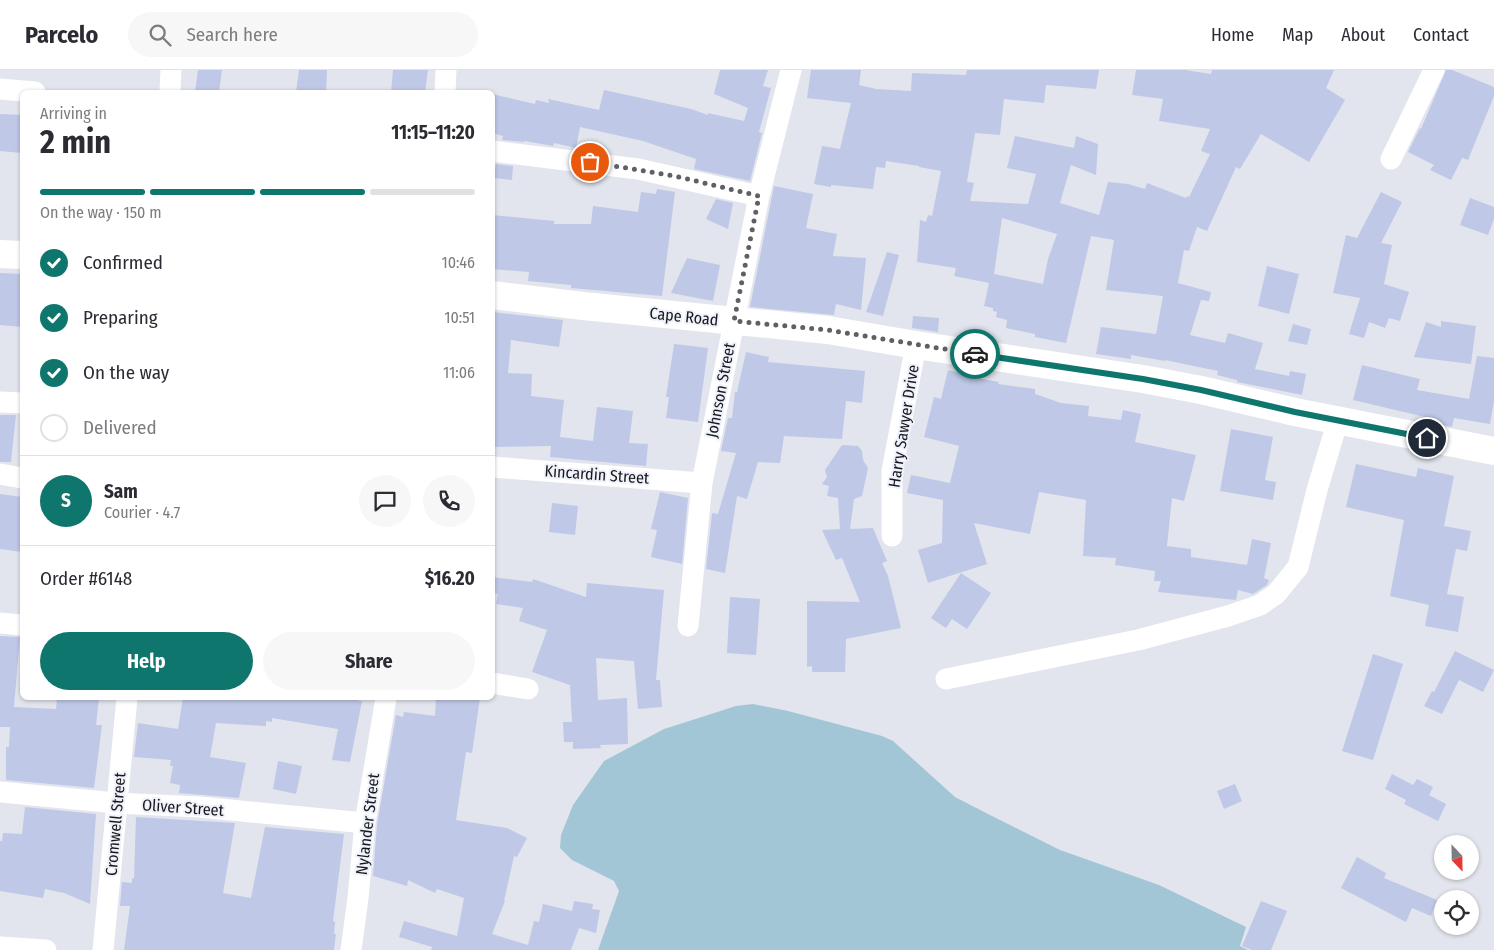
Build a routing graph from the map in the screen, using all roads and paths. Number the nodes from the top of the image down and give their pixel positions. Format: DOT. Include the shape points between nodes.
graph roads {
  1 [pos="171,70"];
  2 [pos="446,70"];
  3 [pos="791,70"];
  4 [pos="1434,70"];
  5 [pos="0,89"];
  6 [pos="170,90"];
  7 [pos="444,90"];
  8 [pos="20,91"];
  9 [pos="495,151"];
  10 [pos="1391,159"];
  11 [pos="759,196"];
  12 [pos="0,254"];
  13 [pos="20,255"];
  14 [pos="495,295"];
  15 [pos="734,321"];
  16 [pos="916,345"];
  17 [pos="0,402"];
  18 [pos="20,404"];
  19 [pos="1338,420"];
  20 [pos="1494,451"];
  21 [pos="495,467"];
  22 [pos="0,474"];
  23 [pos="20,478"];
  24 [pos="702,483"];
  25 [pos="892,536"];
  26 [pos="0,624"];
  27 [pos="20,625"];
  28 [pos="688,626"];
  29 [pos="946,680"];
  30 [pos="495,684"];
  31 [pos="528,689"];
  32 [pos="127,700"];
  33 [pos="386,700"];
  34 [pos="0,792"];
  35 [pos="116,803"];
  36 [pos="365,823"];
  37 [pos="0,946"];
  38 [pos="46,950"];
  39 [pos="103,950"];
  40 [pos="351,950"];
  1 -- 6 [label="street"];
  2 -- 7 [label="street"];
  3 -- 11 [label="street, Johnson Street"];
  4 -- 10 [label="street"];
  5 -- 8 [label="street"];
  9 -- 11 [label="street" via="638,169"];
  11 -- 15 [label="street, Johnson Street"];
  12 -- 13 [label="street"];
  14 -- 15 [label="street, Cape Road"];
  15 -- 16 [label="street, Cape Road" via="828,330"];
  15 -- 24 [label="street, Johnson Street"];
  16 -- 19 [label="street, Cape Road" via="1143,379"];
  16 -- 25 [label="street, Harry Sawyer Drive" via="892,471"];
  17 -- 18 [label="street"];
  19 -- 20 [label="street, Cape Road"];
  19 -- 29 [label="street" via="1298,567 1276,594 1260,606 1138,640"];
  21 -- 24 [label="street, Kincardin Street"];
  22 -- 23 [label="street"];
  24 -- 28 [label="street, Johnson Street"];
  26 -- 27 [label="street"];
  30 -- 31 [label="street"];
  32 -- 35 [label="street, Cromwell Street"];
  33 -- 36 [label="street, Nylander Street"];
  34 -- 35 [label="street, Oliver Street"];
  35 -- 36 [label="street, Oliver Street" via="200,807"];
  35 -- 39 [label="street, Cromwell Street"];
  36 -- 40 [label="street, Nylander Street"];
  37 -- 38 [label="street"];
}
